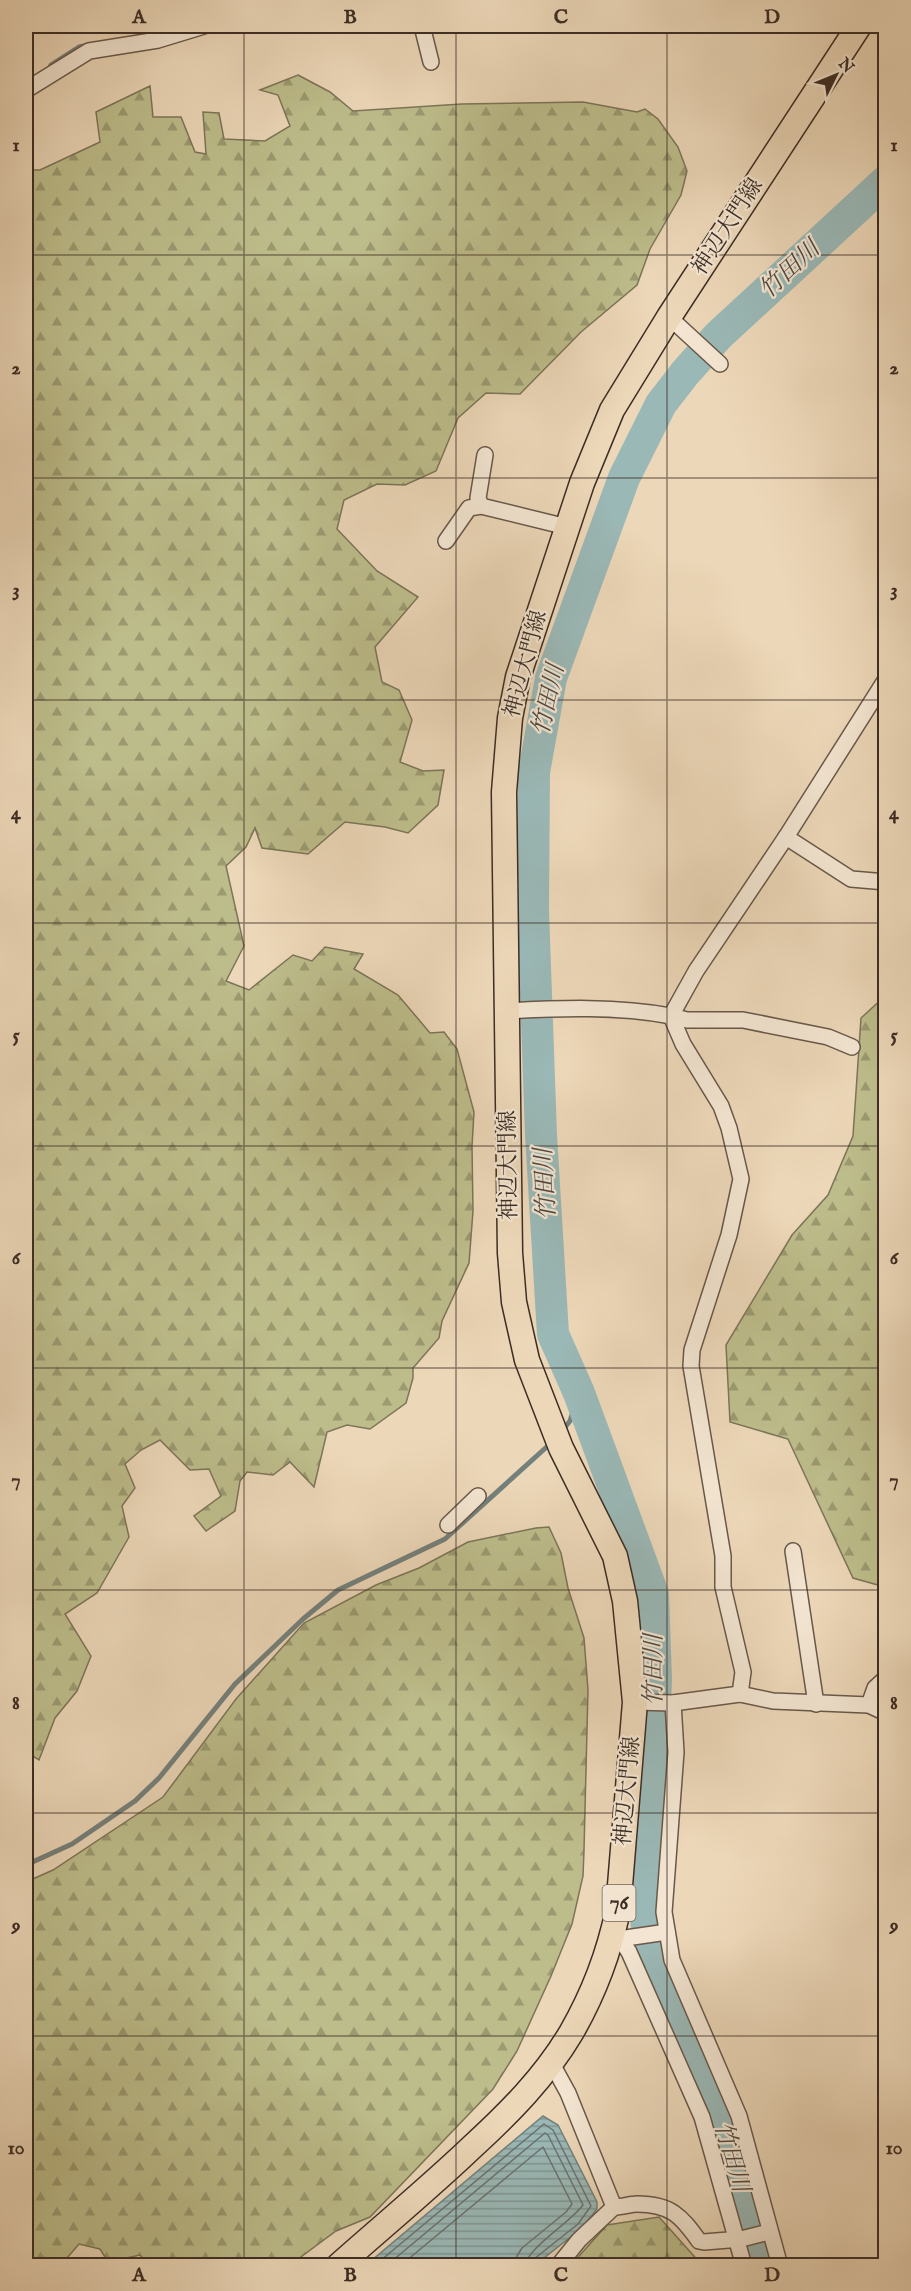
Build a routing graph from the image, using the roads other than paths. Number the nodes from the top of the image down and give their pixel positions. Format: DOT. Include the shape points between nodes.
graph roads {
  1 [pos="204,26"];
  2 [pos="422,26"];
  3 [pos="859,26"];
  4 [pos="431,62"];
  5 [pos="26,90"];
  6 [pos="678,325"];
  7 [pos="718,362"];
  8 [pos="485,455"];
  9 [pos="481,506"];
  10 [pos="567,527"];
  11 [pos="446,541"];
  12 [pos="885,679"];
  13 [pos="786,837"];
  14 [pos="885,882"];
  15 [pos="513,1011"];
  16 [pos="671,1016"];
  17 [pos="852,1047"];
  18 [pos="478,1496"];
  19 [pos="448,1525"];
  20 [pos="793,1551"];
  21 [pos="885,1678"];
  22 [pos="740,1694"];
  23 [pos="641,1702"];
  24 [pos="671,1703"];
  25 [pos="816,1704"];
  26 [pos="869,1705"];
  27 [pos="885,1713"];
  28 [pos="665,1933"];
  29 [pos="621,1940"];
  30 [pos="551,2062"];
  31 [pos="614,2206"];
  32 [pos="768,2232"];
  33 [pos="739,2239"];
  34 [pos="338,2265"];
  35 [pos="558,2265"];
  36 [pos="744,2265"];
  37 [pos="780,2265"];
  1 -- 5 [label="street" via="158,40 89,51"];
  2 -- 4 [label="street"];
  3 -- 6 [label="main road, 神辺大門線 / 76"];
  6 -- 7 [label="street"];
  6 -- 10 [label="main road, 神辺大門線 / 76" via="612,410"];
  8 -- 9 [label="street" via="478,498"];
  9 -- 10 [label="street"];
  9 -- 11 [label="street" via="469,508"];
  10 -- 15 [label="main road, 神辺大門線 / 76" via="518,677 510,718 503,804"];
  12 -- 13 [label="street"];
  13 -- 14 [label="street" via="851,879"];
  13 -- 16 [label="street" via="696,971"];
  15 -- 16 [label="street" via="631,1010"];
  15 -- 23 [label="main road, 神辺大門線 / 76" via="510,1253 514,1302 527,1360 551,1425 615,1556"];
  16 -- 17 [label="street" via="687,1020 742,1020 828,1037"];
  16 -- 22 [label="street" via="683,1044 721,1106 741,1179 729,1234 692,1350 691,1366 723,1556 723,1587 743,1672"];
  18 -- 19 [label="street"];
  20 -- 25 [label="street"];
  21 -- 26 [label="street" via="874,1688"];
  22 -- 24 [label="street"];
  22 -- 25 [label="street"];
  23 -- 24 [label="street"];
  23 -- 29 [label="main road, 神辺大門線 / 76" via="618,1910"];
  24 -- 28 [label="street" via="676,1752"];
  25 -- 26 [label="street"];
  26 -- 27 [label="street"];
  28 -- 29 [label="street"];
  28 -- 32 [label="street" via="672,1960 739,2116"];
  29 -- 30 [label="main road, 神辺大門線 / 76"];
  29 -- 33 [label="street" via="702,2117"];
  30 -- 31 [label="street" via="568,2093"];
  30 -- 34 [label="main road, 神辺大門線 / 76" via="515,2107"];
  31 -- 33 [label="street" via="636,2204 667,2209 680,2216 699,2241"];
  31 -- 35 [label="street"];
  32 -- 33 [label="street"];
  32 -- 37 [label="street"];
  33 -- 36 [label="street"];
}
